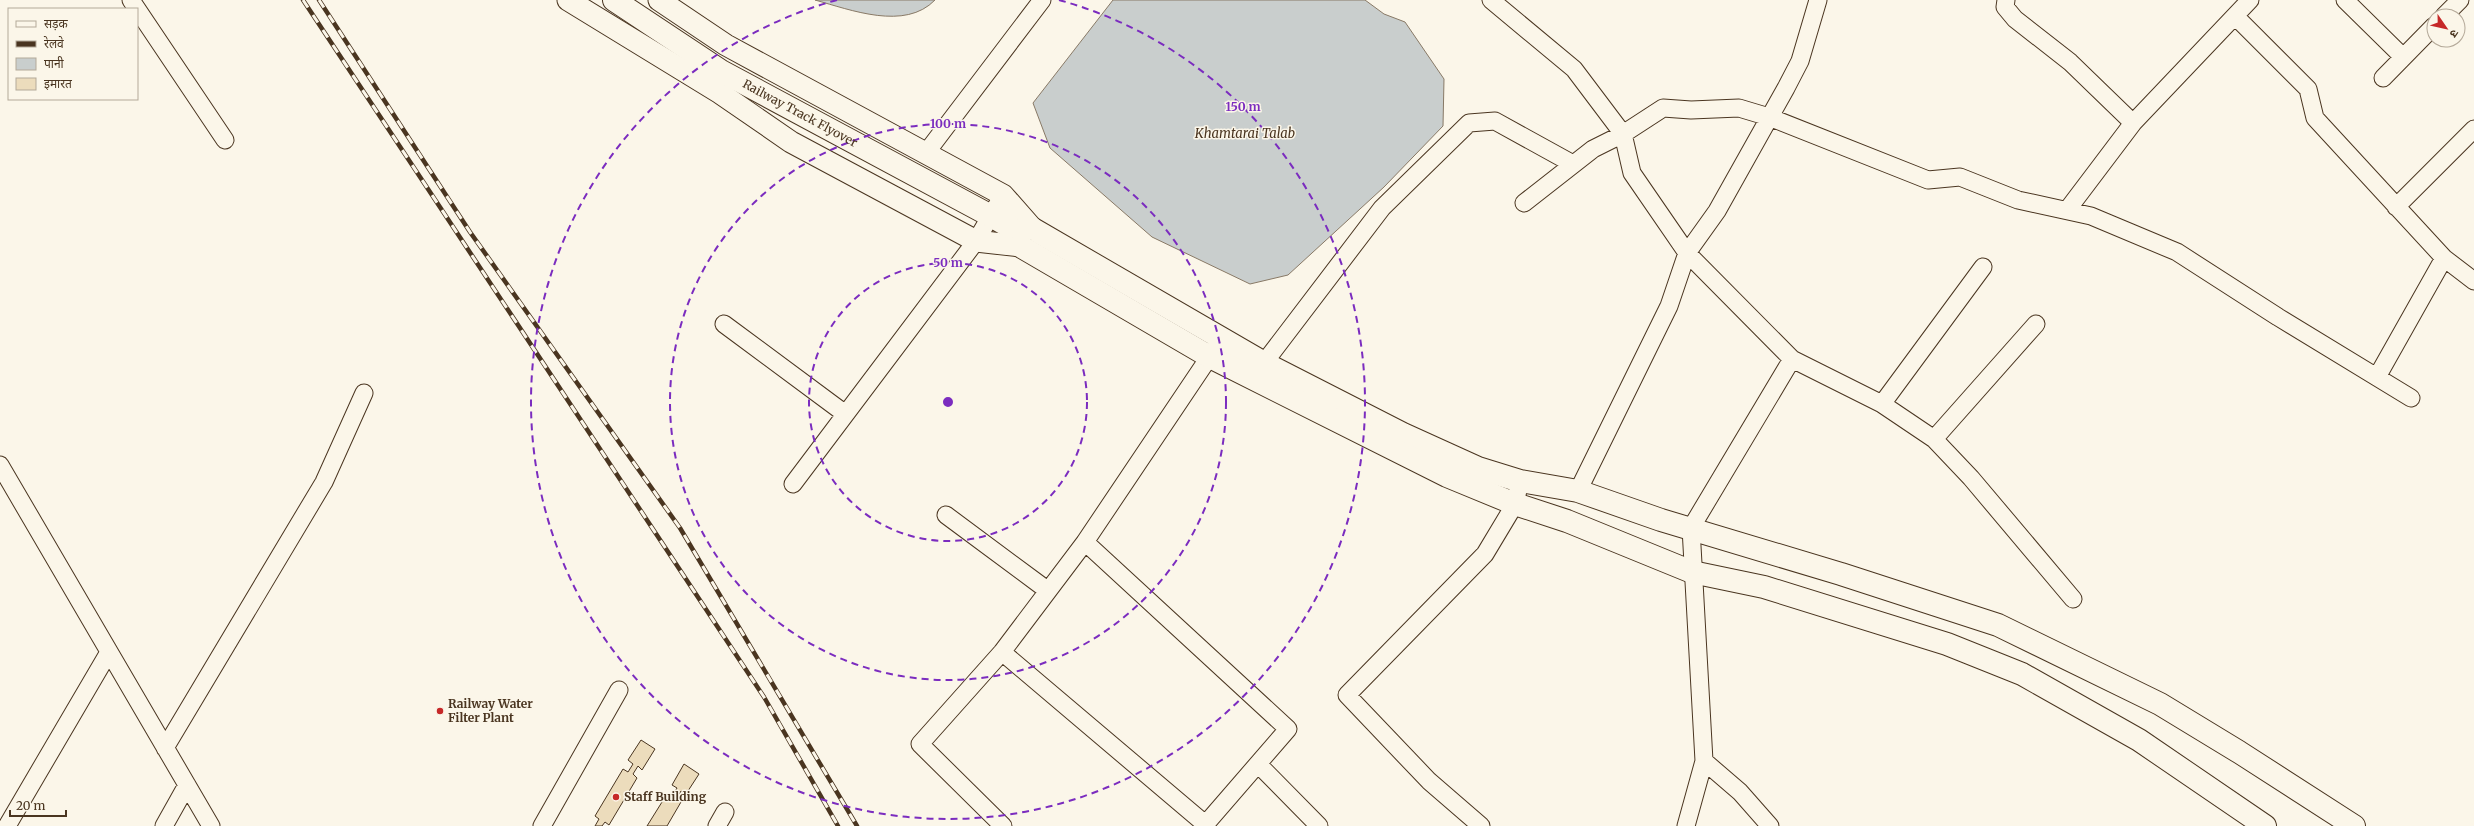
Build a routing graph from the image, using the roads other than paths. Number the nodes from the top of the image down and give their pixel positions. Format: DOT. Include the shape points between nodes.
graph roads {
  1 [pos="568,0"];
  2 [pos="614,0"];
  3 [pos="659,0"];
  4 [pos="1042,0"];
  5 [pos="1491,0"];
  6 [pos="1818,0"];
  7 [pos="2006,0"];
  8 [pos="2250,0"];
  9 [pos="2460,0"];
  10 [pos="2347,1"];
  11 [pos="2452,8"];
  12 [pos="138,9"];
  13 [pos="2235,16"];
  14 [pos="2426,34"];
  15 [pos="2403,57"];
  16 [pos="2383,78"];
  17 [pos="1769,117"];
  18 [pos="2133,123"];
  19 [pos="2474,130"];
  20 [pos="1623,134"];
  21 [pos="225,140"];
  22 [pos="926,153"];
  23 [pos="1573,164"];
  24 [pos="1003,195"];
  25 [pos="1524,203"];
  26 [pos="2396,207"];
  27 [pos="2068,209"];
  28 [pos="991,216"];
  29 [pos="1010,227"];
  30 [pos="1033,229"];
  31 [pos="976,241"];
  32 [pos="1020,246"];
  33 [pos="1687,254"];
  34 [pos="2444,258"];
  35 [pos="1983,267"];
  36 [pos="2474,281"];
  37 [pos="724,324"];
  38 [pos="2036,324"];
  39 [pos="1222,338"];
  40 [pos="1210,356"];
  41 [pos="1792,359"];
  42 [pos="1264,363"];
  43 [pos="2377,377"];
  44 [pos="364,393"];
  45 [pos="2411,398"];
  46 [pos="1882,404"];
  47 [pos="844,414"];
  48 [pos="1934,439"];
  49 [pos="0,465"];
  50 [pos="1520,481"];
  51 [pos="792,484"];
  52 [pos="1578,491"];
  53 [pos="1515,504"];
  54 [pos="946,515"];
  55 [pos="1691,528"];
  56 [pos="1085,542"];
  57 [pos="1692,572"];
  58 [pos="1047,590"];
  59 [pos="2073,599"];
  60 [pos="109,652"];
  61 [pos="1002,652"];
  62 [pos="619,690"];
  63 [pos="165,748"];
  64 [pos="1704,761"];
  65 [pos="1258,764"];
  66 [pos="187,784"];
  67 [pos="1204,825"];
  68 [pos="7,826"];
  69 [pos="164,826"];
  70 [pos="211,826"];
  71 [pos="542,826"];
  72 [pos="1003,826"];
  73 [pos="1319,826"];
  74 [pos="1481,826"];
  75 [pos="1686,826"];
  76 [pos="1770,826"];
  77 [pos="2265,826"];
  78 [pos="2354,826"];
  1 -- 31 [label="street" via="720,93 791,142"];
  2 -- 28 [label="main road, Railway Track Flyover" via="721,71"];
  3 -- 22 [label="street" via="726,45"];
  4 -- 22 [label="street"];
  5 -- 20 [label="street" via="1574,69"];
  6 -- 17 [label="street" via="1800,61"];
  7 -- 18 [label="street" via="2006,7 2015,19 2070,62"];
  8 -- 13 [label="street"];
  9 -- 11 [label="street"];
  10 -- 15 [label="street"];
  12 -- 21 [label="street"];
  13 -- 18 [label="street"];
  13 -- 26 [label="street" via="2308,89 2315,118"];
  14 -- 15 [label="street"];
  15 -- 16 [label="street"];
  17 -- 20 [label="street" via="1739,108 1663,108"];
  17 -- 27 [label="street" via="1928,180 1960,177 2018,200"];
  17 -- 33 [label="street" via="1717,211"];
  18 -- 27 [label="street"];
  19 -- 26 [label="street"];
  20 -- 23 [label="street"];
  20 -- 33 [label="street" via="1632,173"];
  22 -- 24 [label="street"];
  23 -- 25 [label="street"];
  23 -- 42 [label="street" via="1495,121 1469,124 1382,208"];
  24 -- 28 [label="street"];
  24 -- 30 [label="street"];
  26 -- 34 [label="street"];
  27 -- 43 [label="street" via="2177,252"];
  28 -- 29 [label="main road, Railway Track Flyover"];
  28 -- 31 [label="street"];
  29 -- 30 [label="main road"];
  29 -- 32 [label="main road"];
  30 -- 39 [label="main road"];
  31 -- 32 [label="street"];
  31 -- 47 [label="street"];
  32 -- 40 [label="main road"];
  33 -- 41 [label="street"];
  33 -- 52 [label="street" via="1669,306"];
  34 -- 36 [label="street"];
  34 -- 43 [label="street"];
  35 -- 46 [label="street"];
  37 -- 47 [label="street"];
  38 -- 48 [label="street"];
  39 -- 40 [label="street"];
  39 -- 42 [label="main road"];
  40 -- 53 [label="main road" via="1447,476"];
  40 -- 56 [label="street"];
  41 -- 46 [label="street"];
  41 -- 55 [label="street"];
  42 -- 50 [label="main road" via="1403,434 1478,468"];
  43 -- 45 [label="street"];
  44 -- 63 [label="street" via="324,482"];
  46 -- 48 [label="street"];
  47 -- 51 [label="street"];
  48 -- 59 [label="street"];
  49 -- 60 [label="street"];
  50 -- 52 [label="main road"];
  50 -- 53 [label="street"];
  52 -- 55 [label="main road"];
  53 -- 57 [label="main road" via="1567,521"];
  53 -- 74 [label="street" via="1484,554 1347,695 1429,781"];
  54 -- 58 [label="street"];
  55 -- 57 [label="street"];
  55 -- 78 [label="main road" via="1998,625 2160,704"];
  56 -- 58 [label="street"];
  56 -- 65 [label="street" via="1288,729"];
  57 -- 64 [label="street"];
  57 -- 77 [label="main road" via="1764,587 1947,644 2022,674 2139,740"];
  58 -- 61 [label="street"];
  60 -- 63 [label="street"];
  60 -- 68 [label="street"];
  61 -- 67 [label="street"];
  61 -- 72 [label="street" via="920,744"];
  62 -- 71 [label="street"];
  63 -- 66 [label="street"];
  64 -- 75 [label="street"];
  64 -- 76 [label="street" via="1740,792"];
  65 -- 67 [label="street"];
  65 -- 73 [label="street"];
  66 -- 69 [label="street"];
  66 -- 70 [label="street"];
}
